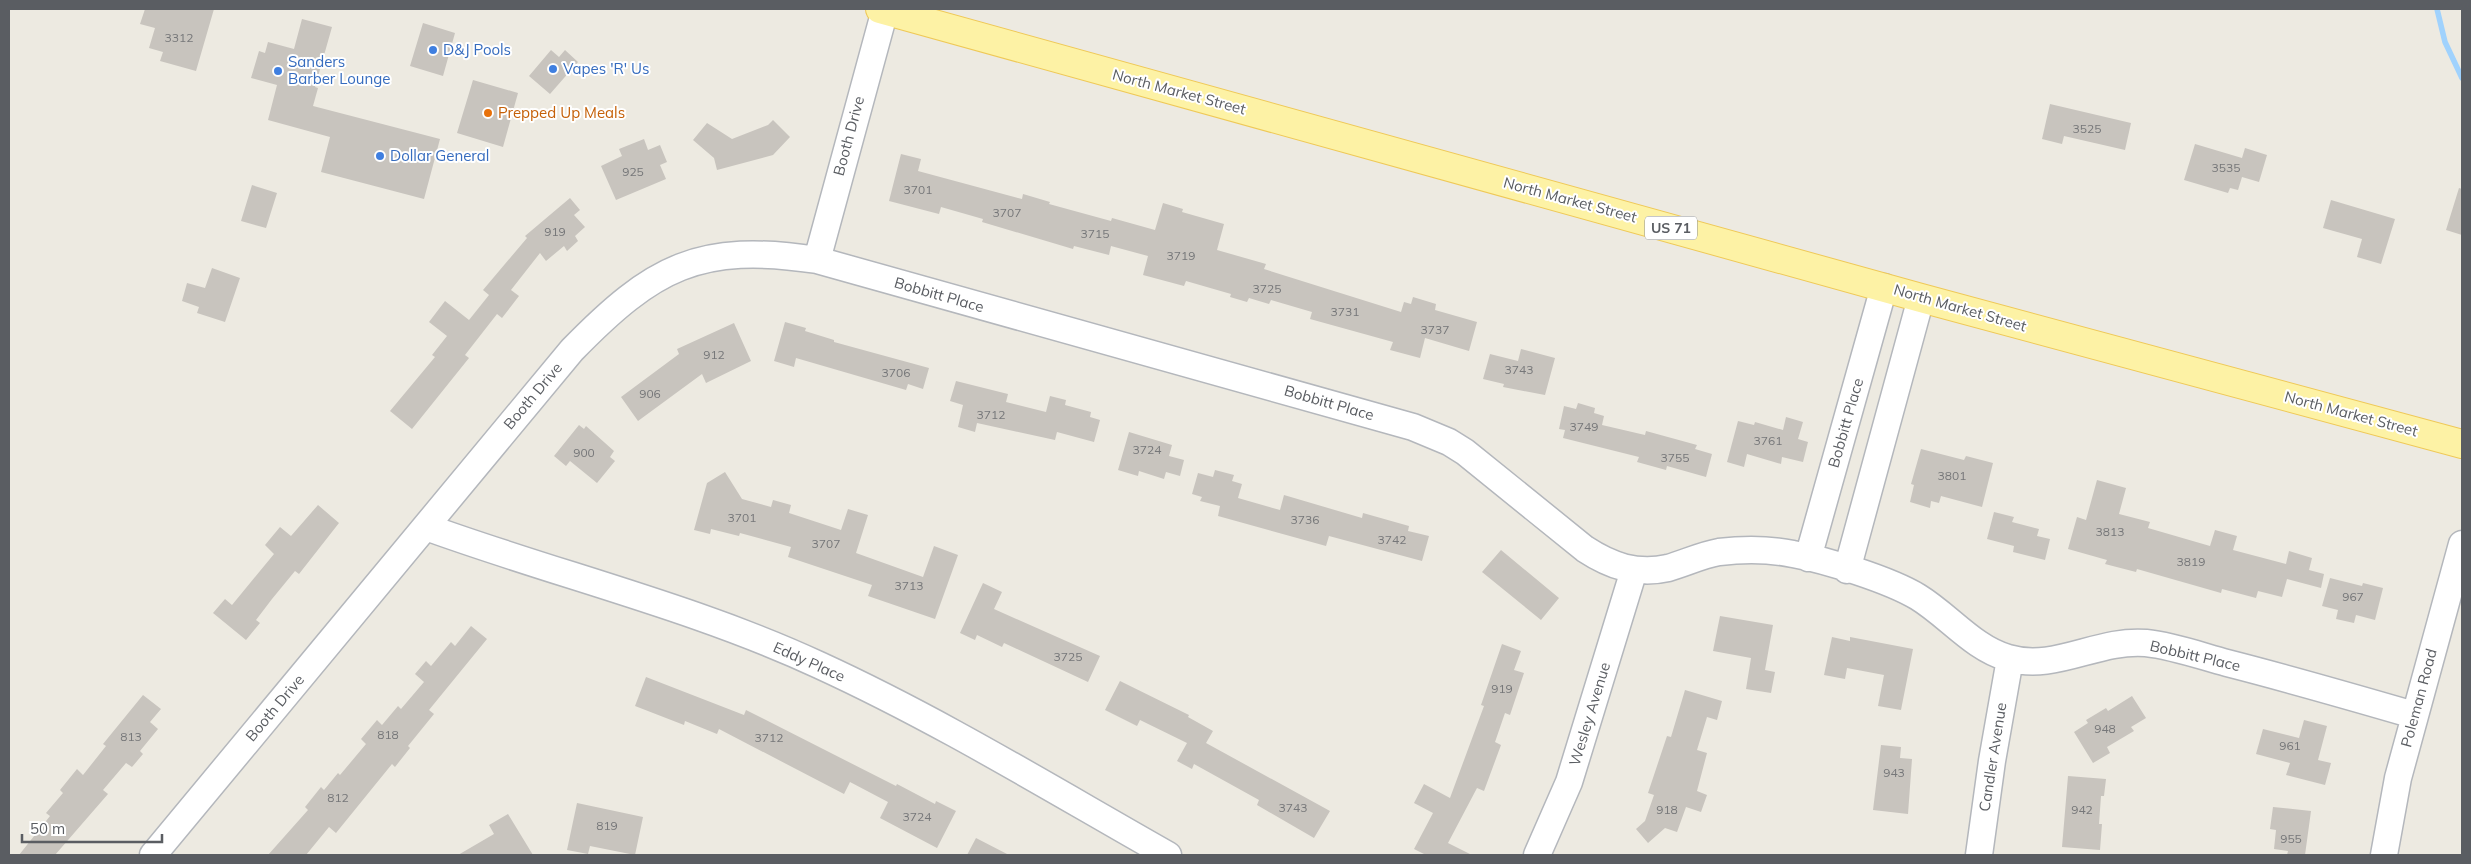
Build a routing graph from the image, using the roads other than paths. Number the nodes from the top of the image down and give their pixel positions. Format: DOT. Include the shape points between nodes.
graph roads {
  1 [pos="882,9"];
  2 [pos="817,260"];
  3 [pos="1884,287"];
  4 [pos="1921,298"];
  5 [pos="2462,444"];
  6 [pos="426,527"];
  7 [pos="2462,544"];
  8 [pos="1808,558"];
  9 [pos="1634,570"];
  10 [pos="1847,570"];
  11 [pos="2010,659"];
  12 [pos="2414,715"];
  13 [pos="153,855"];
  14 [pos="1168,855"];
  15 [pos="1537,855"];
  16 [pos="1979,855"];
  17 [pos="2384,855"];
  1 -- 2 [label="street, Booth Drive"];
  1 -- 3 [label="main road, North Market Street / US 71"];
  2 -- 6 [label="street, Booth Drive" via="754,253 710,258 660,276 633,293 606,314 572,350"];
  2 -- 9 [label="street, Bobbitt Place" via="1431,433 1466,452 1586,549 1604,561"];
  3 -- 4 [label="main road, North Market Street / US 71"];
  3 -- 8 [label="street, Bobbitt Place"];
  4 -- 5 [label="main road, North Market Street / US 71"];
  4 -- 10 [label="street"];
  6 -- 13 [label="street, Booth Drive"];
  6 -- 14 [label="street, Eddy Place" via="691,616 818,664 991,754"];
  7 -- 12 [label="street, Poleman Road"];
  8 -- 9 [label="street, Bobbitt Place" via="1746,550 1717,553 1668,568"];
  8 -- 10 [label="street, Bobbitt Place"];
  9 -- 15 [label="street, Wesley Avenue" via="1569,782"];
  10 -- 11 [label="street, Bobbitt Place" via="1916,596 1944,614 1973,640"];
  11 -- 12 [label="street, Bobbitt Place" via="2033,662 2110,644 2147,644"];
  11 -- 16 [label="street, Candler Avenue" via="1994,742"];
  12 -- 17 [label="street, Poleman Road"];
}
